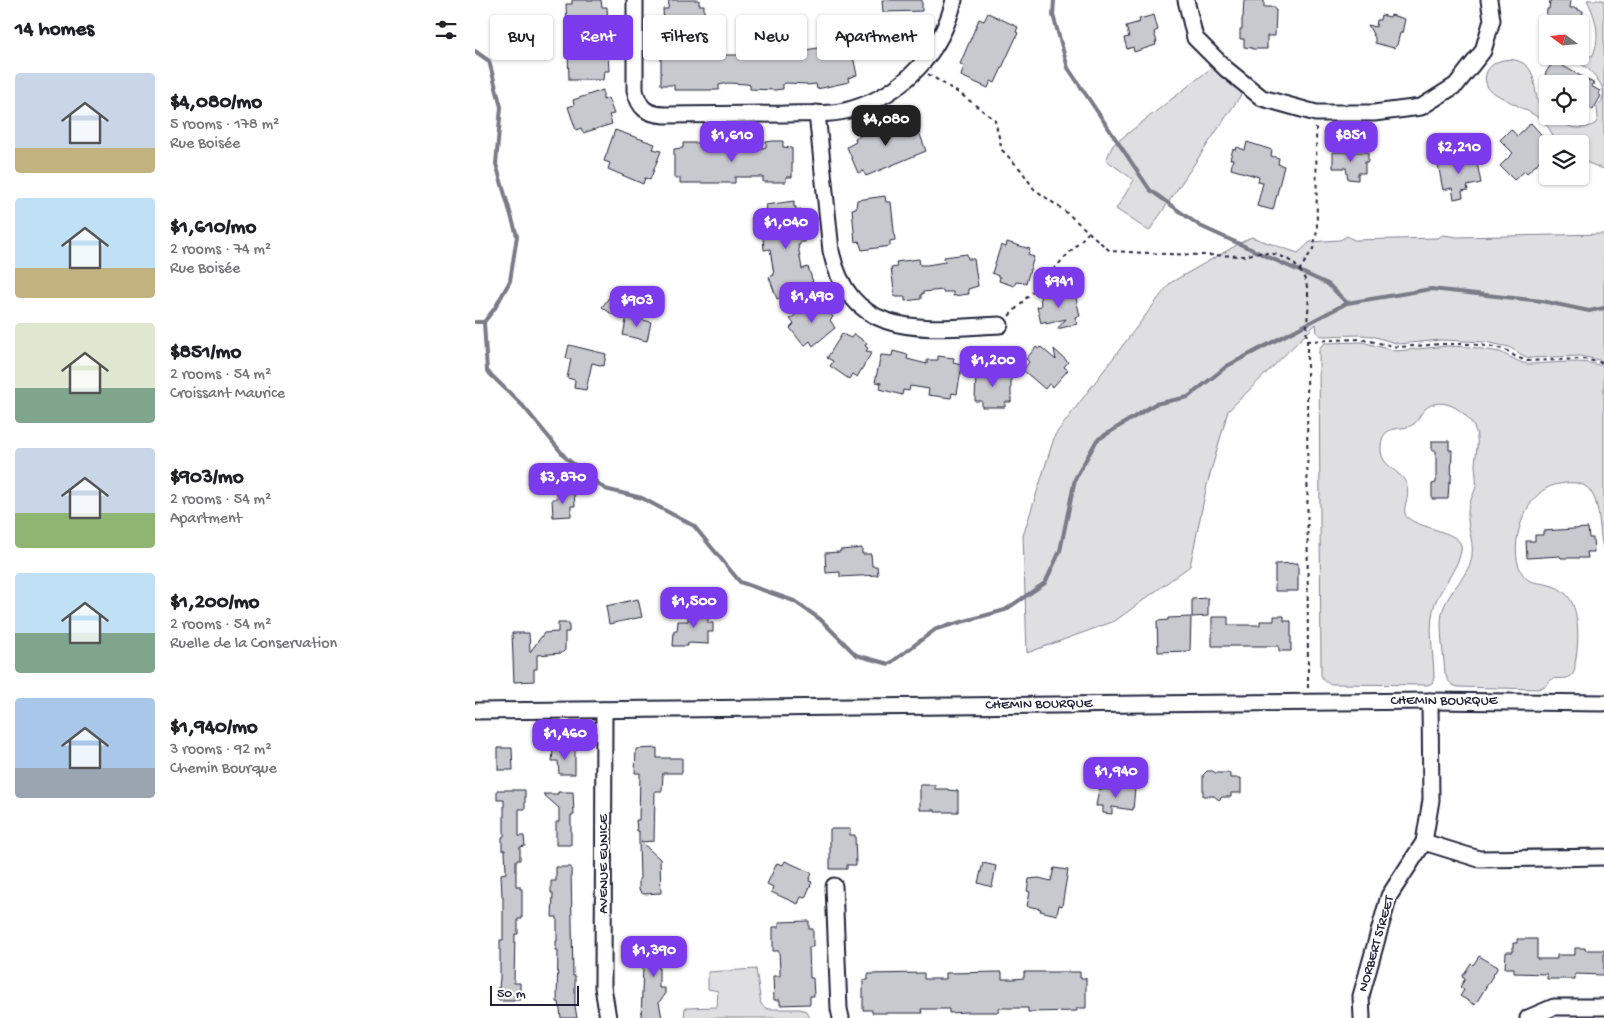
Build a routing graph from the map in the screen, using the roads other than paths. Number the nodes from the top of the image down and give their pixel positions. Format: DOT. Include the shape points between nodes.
graph roads {
  1 [pos="635,0"];
  2 [pos="954,0"];
  3 [pos="1186,0"];
  4 [pos="1489,0"];
  5 [pos="817,113"];
  6 [pos="1000,325"];
  7 [pos="1430,701"];
  8 [pos="1604,703"];
  9 [pos="604,710"];
  10 [pos="475,712"];
  11 [pos="1424,842"];
  12 [pos="1604,857"];
  13 [pos="834,886"];
  14 [pos="1604,1007"];
  15 [pos="608,1018"];
  16 [pos="841,1018"];
  17 [pos="1362,1018"];
  18 [pos="1528,1018"];
  1 -- 5 [label="street" via="635,90 644,109 665,115"];
  2 -- 5 [label="street" via="935,46 919,68 899,86 863,106 842,112"];
  3 -- 4 [label="street" via="1195,38 1226,70 1262,98 1316,114 1374,113 1421,107 1457,85 1483,51 1492,20"];
  5 -- 6 [label="street" via="831,252 834,268 850,296 874,315 909,327"];
  7 -- 8 [label="street, CHEMIN BOURQUE"];
  7 -- 9 [label="street, CHEMIN BOURQUE"];
  7 -- 11 [label="street, NORBERT STREET" via="1431,800"];
  9 -- 10 [label="street, CHEMIN BOURQUE"];
  9 -- 15 [label="street, AVENUE EUNICE" via="603,987"];
  11 -- 12 [label="street" via="1479,858"];
  11 -- 17 [label="street, NORBERT STREET" via="1389,896 1361,996"];
  13 -- 16 [label="street"];
  14 -- 18 [label="street" via="1553,1007"];
}
